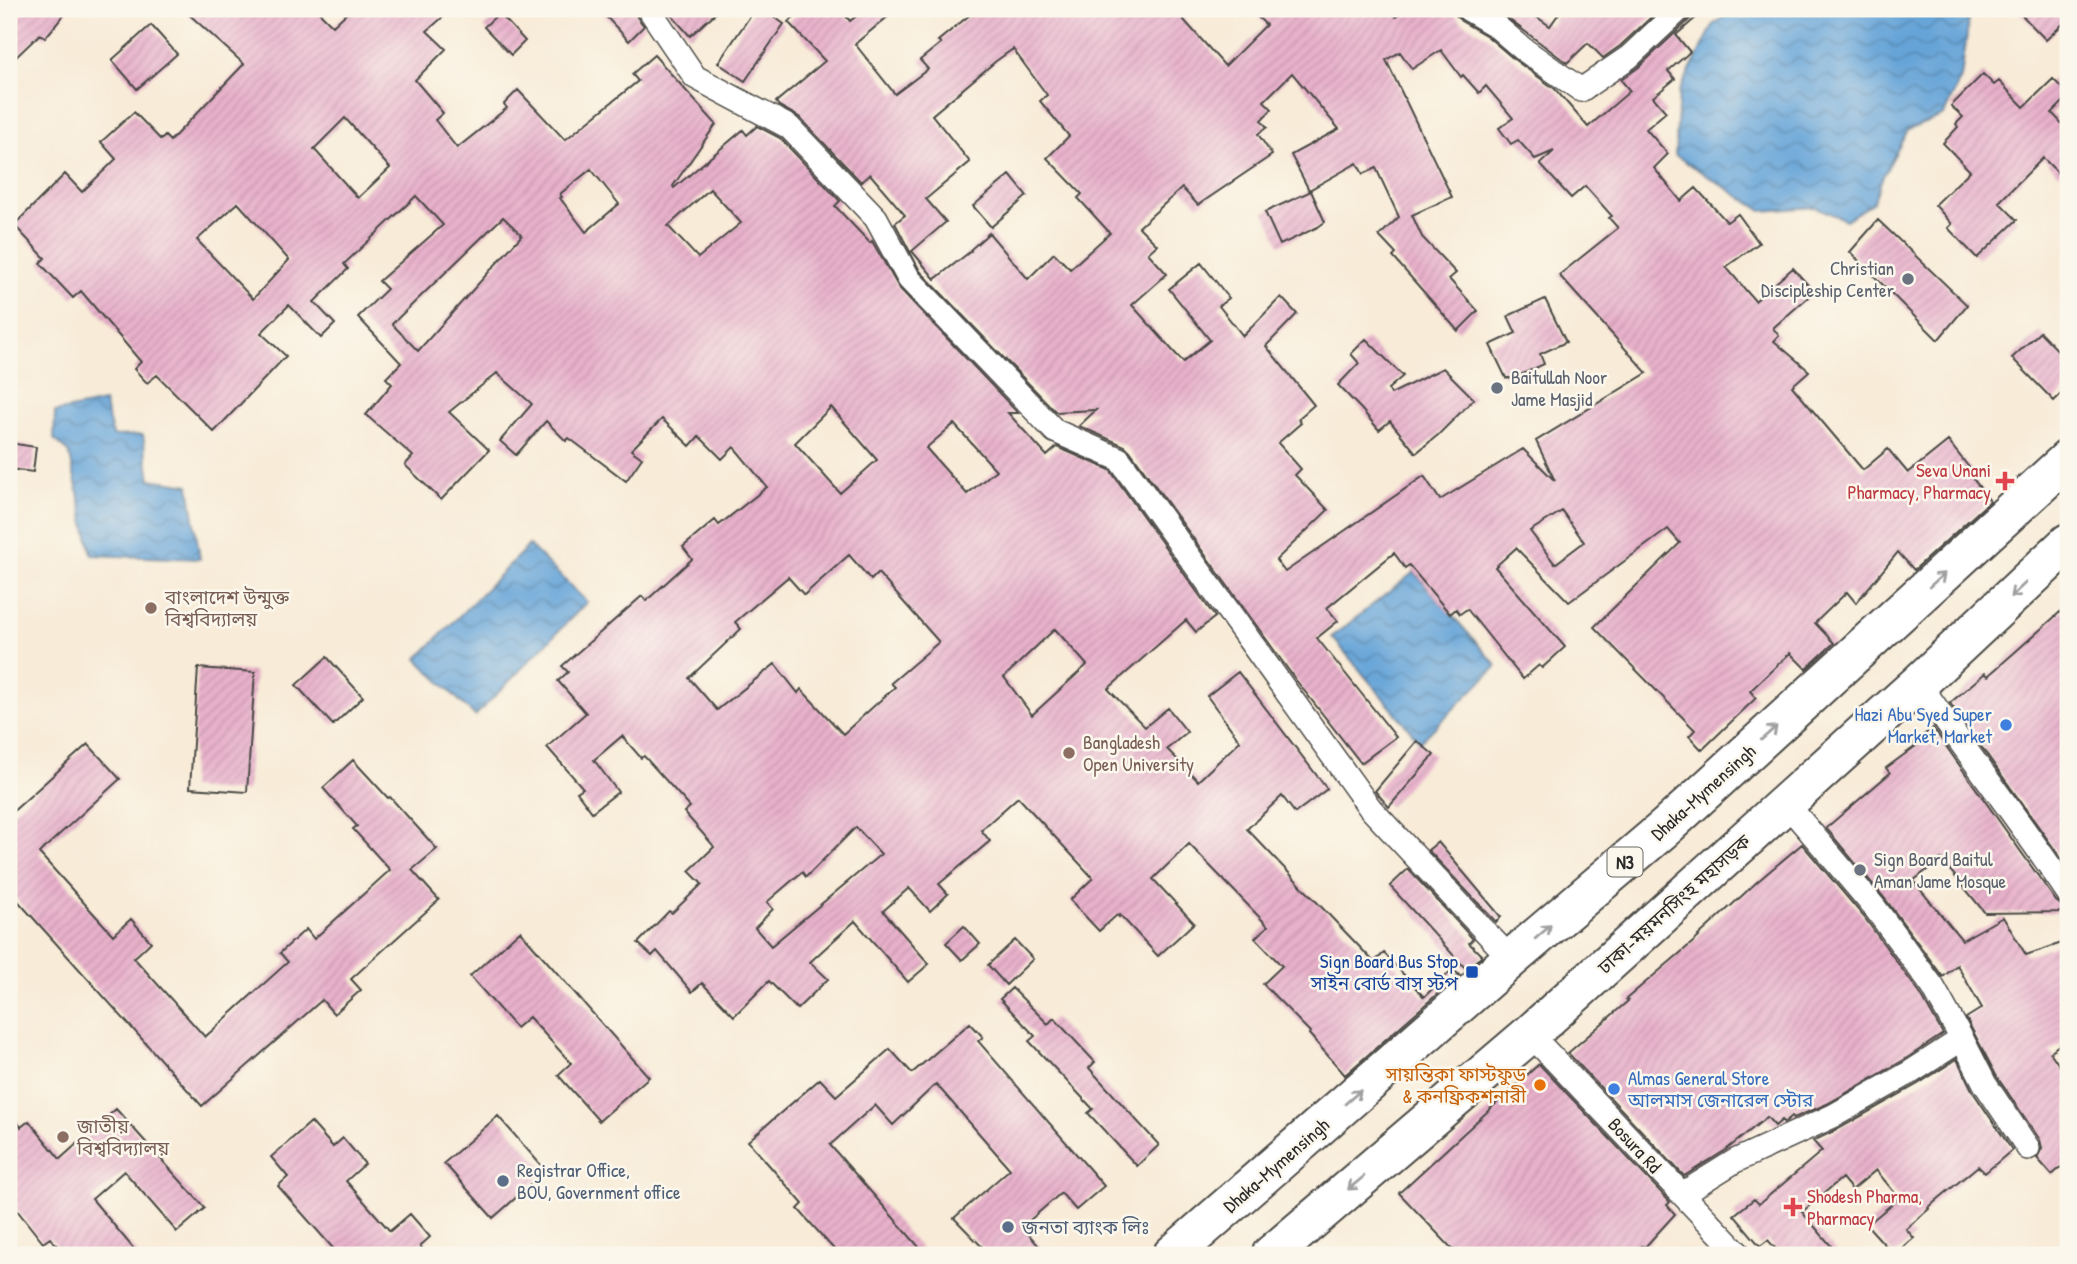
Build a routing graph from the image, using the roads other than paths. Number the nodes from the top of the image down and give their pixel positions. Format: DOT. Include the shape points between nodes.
graph roads {
  1 [pos="649,9"];
  2 [pos="1468,9"];
  3 [pos="1680,9"];
  4 [pos="2068,458"];
  5 [pos="2068,543"];
  6 [pos="1919,683"];
  7 [pos="1786,803"];
  8 [pos="2068,893"];
  9 [pos="1511,959"];
  10 [pos="1530,1034"];
  11 [pos="1962,1039"];
  12 [pos="2028,1148"];
  13 [pos="1682,1194"];
  14 [pos="1172,1255"];
  15 [pos="1271,1255"];
  16 [pos="1740,1255"];
  1 -- 9 [label="street" via="695,77 789,127 876,218 909,279 1055,431 1119,459 1370,808"];
  2 -- 3 [label="street" via="1581,90 1629,57"];
  9 -- 4 [label="highway, Dhaka-Mymensingh / N3, one-way" via="1665,827"];
  5 -- 6 [label="highway, ঢাকা-ময়মনসিংহ মহাসড়ক, one-way"];
  6 -- 7 [label="highway, ঢাকা-ময়মনসিংহ মহাসড়ক"];
  6 -- 8 [label="street"];
  7 -- 10 [label="highway, ঢাকা-ময়মনসিংহ মহাসড়ক"];
  7 -- 11 [label="street" via="1883,919 1933,987"];
  14 -- 9 [label="highway, Dhaka-Mymensingh / N3, one-way"];
  10 -- 13 [label="street, Bosura Rd"];
  10 -- 15 [label="highway, ঢাকা-ময়মনসিংহ মহাসড়ক, one-way"];
  11 -- 12 [label="street" via="1985,1084"];
  11 -- 13 [label="street" via="1833,1116 1735,1161"];
  13 -- 16 [label="street, Bosura Rd"];
}
